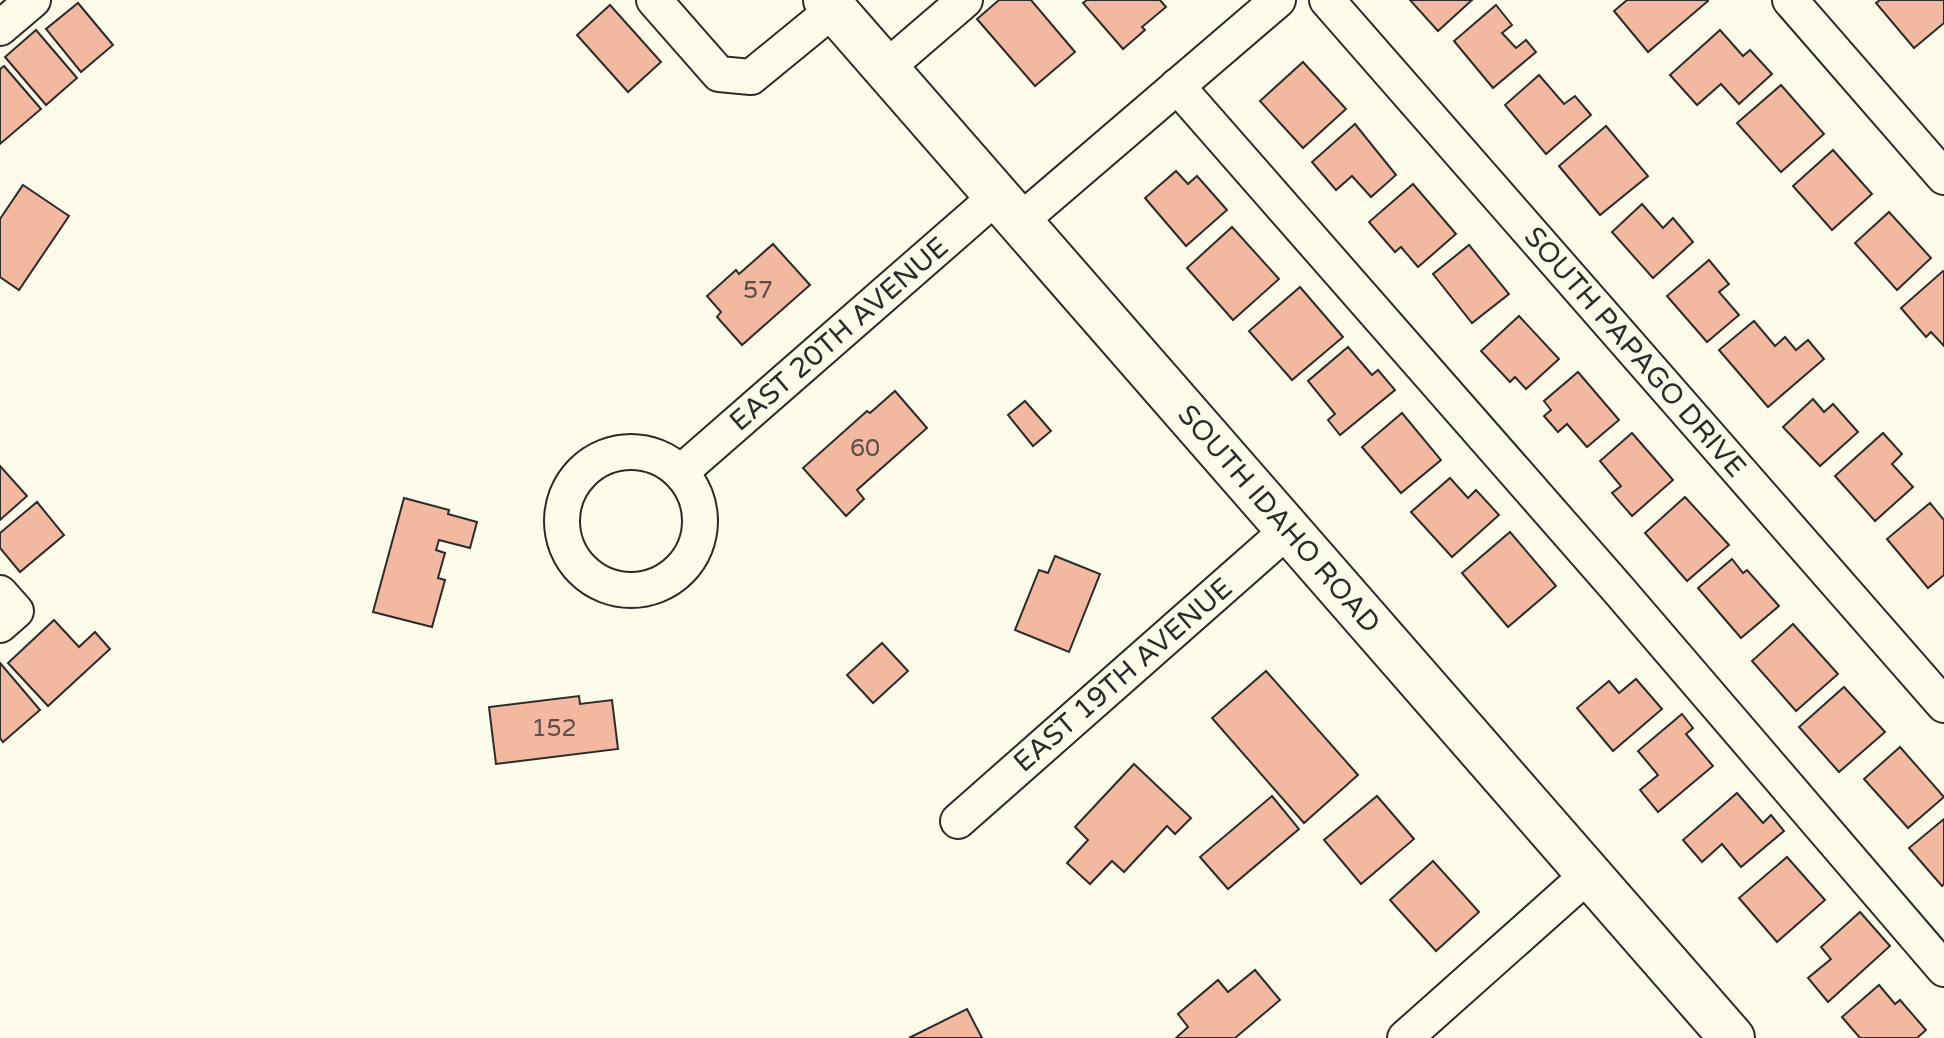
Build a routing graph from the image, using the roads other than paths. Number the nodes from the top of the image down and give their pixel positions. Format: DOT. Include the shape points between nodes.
graph roads {
  1 [pos="33,0"];
  2 [pos="654,0"];
  3 [pos="965,0"];
  4 [pos="1278,0"];
  5 [pos="1327,0"];
  6 [pos="1790,0"];
  7 [pos="830,5"];
  8 [pos="0,28"];
  9 [pos="886,68"];
  10 [pos="1177,86"];
  11 [pos="1944,177"];
  12 [pos="1008,209"];
  13 [pos="681,472"];
  14 [pos="1288,530"];
  15 [pos="0,593"];
  16 [pos="0,625"];
  17 [pos="1944,705"];
  18 [pos="958,821"];
  19 [pos="1589,874"];
  20 [pos="1944,969"];
  21 [pos="1405,1038"];
  22 [pos="1732,1038"];
  1 -- 8 [label="street"];
  2 -- 7 [label="street" via="719,74 751,77"];
  3 -- 9 [label="street"];
  4 -- 10 [label="street, EAST 20TH AVENUE"];
  5 -- 17 [label="street, SOUTH PAPAGO DRIVE"];
  6 -- 11 [label="street"];
  7 -- 9 [label="main road, SOUTH IDAHO ROAD"];
  9 -- 12 [label="main road, SOUTH IDAHO ROAD"];
  10 -- 12 [label="street, EAST 20TH AVENUE"];
  10 -- 20 [label="street"];
  12 -- 13 [label="street, EAST 20TH AVENUE"];
  12 -- 14 [label="main road, SOUTH IDAHO ROAD"];
  13 -- 13 [label="street" via="663,458 641,451 596,460 579,474 566,493 563,539 588,577 631,591 654,587 675,575 699,536 694,491"];
  14 -- 18 [label="street, EAST 19TH AVENUE"];
  14 -- 19 [label="main road, SOUTH IDAHO ROAD"];
  15 -- 16 [label="street" via="16,611"];
  19 -- 21 [label="street"];
  19 -- 22 [label="main road, SOUTH IDAHO ROAD"];
}
